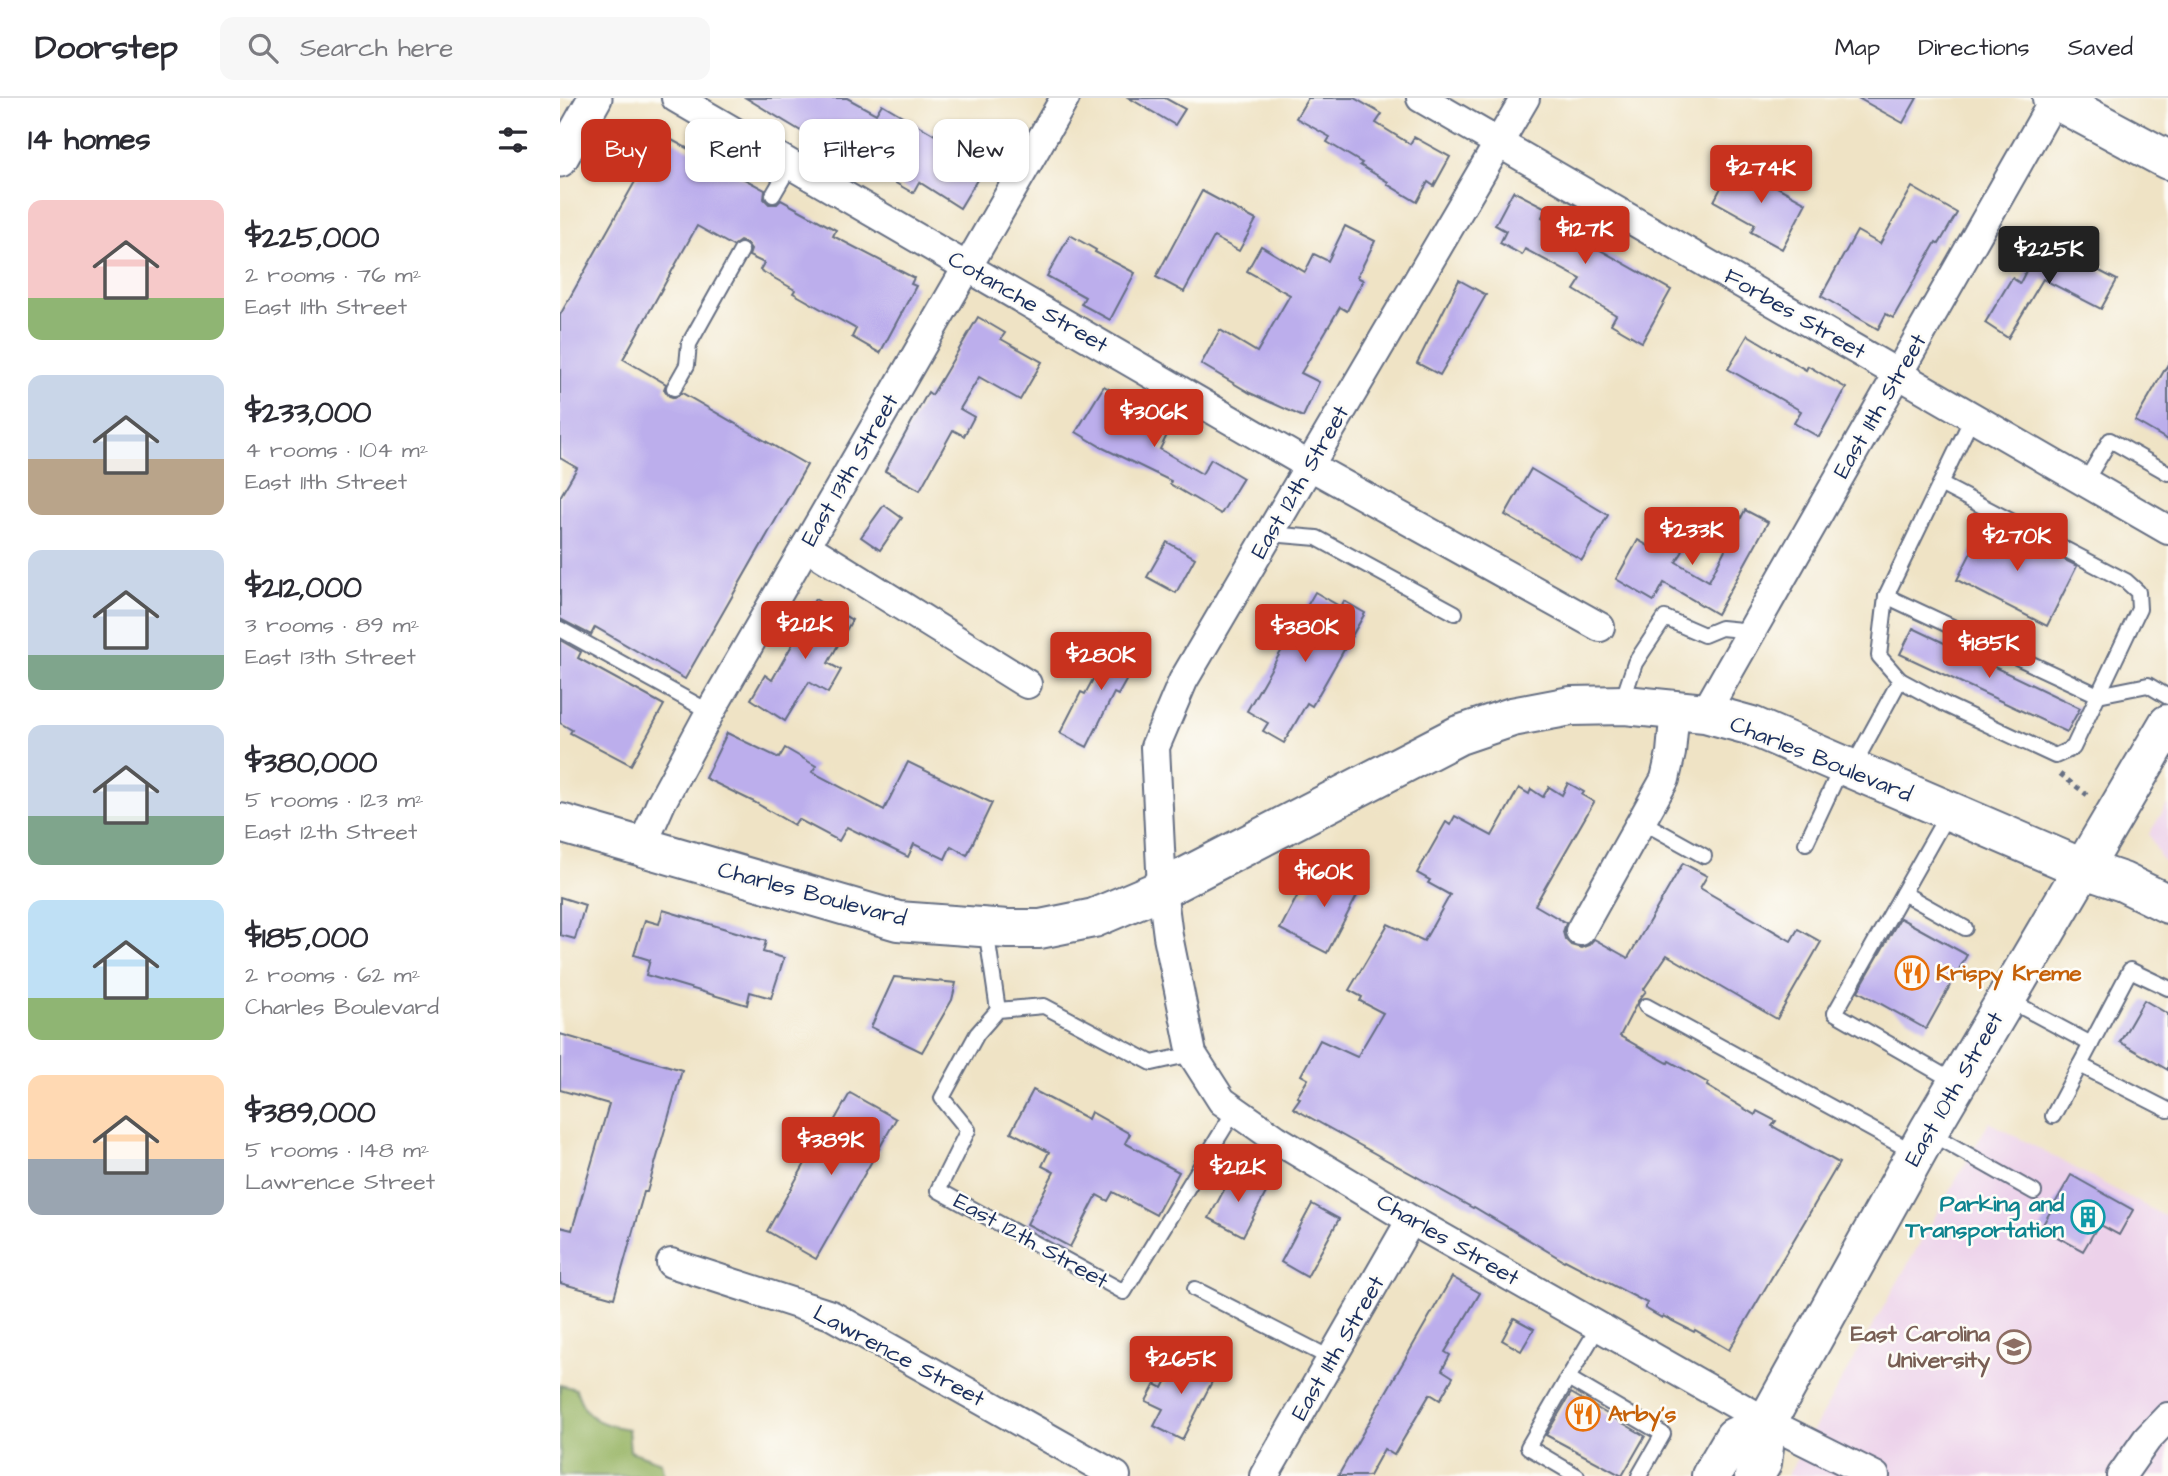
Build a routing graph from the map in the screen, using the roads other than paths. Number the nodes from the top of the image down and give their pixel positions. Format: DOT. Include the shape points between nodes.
graph roads {
  1 [pos="595,98"];
  2 [pos="676,98"];
  3 [pos="1066,98"];
  4 [pos="1421,98"];
  5 [pos="1525,98"];
  6 [pos="2054,98"];
  7 [pos="564,143"];
  8 [pos="1499,143"];
  9 [pos="2168,160"];
  10 [pos="791,164"];
  11 [pos="773,195"];
  12 [pos="741,251"];
  13 [pos="968,267"];
  14 [pos="1898,373"];
  15 [pos="674,388"];
  16 [pos="1973,416"];
  17 [pos="1310,466"];
  18 [pos="2168,473"];
  19 [pos="2085,482"];
  20 [pos="1940,485"];
  21 [pos="2168,530"];
  22 [pos="1270,534"];
  23 [pos="806,546"];
  24 [pos="1886,596"];
  25 [pos="1455,613"];
  26 [pos="1600,627"];
  27 [pos="560,629"];
  28 [pos="1752,631"];
  29 [pos="1900,680"];
  30 [pos="1027,684"];
  31 [pos="2098,695"];
  32 [pos="2168,697"];
  33 [pos="1621,705"];
  34 [pos="1690,711"];
  35 [pos="710,712"];
  36 [pos="2168,724"];
  37 [pos="1847,768"];
  38 [pos="1949,811"];
  39 [pos="1641,821"];
  40 [pos="560,823"];
  41 [pos="1806,843"];
  42 [pos="642,846"];
  43 [pos="1704,856"];
  44 [pos="2082,868"];
  45 [pos="1162,889"];
  46 [pos="1903,893"];
  47 [pos="2168,904"];
  48 [pos="986,927"];
  49 [pos="1965,928"];
  50 [pos="1580,931"];
  51 [pos="2152,980"];
  52 [pos="2168,988"];
  53 [pos="2006,999"];
  54 [pos="2168,1000"];
  55 [pos="1646,1006"];
  56 [pos="998,1010"];
  57 [pos="2091,1044"];
  58 [pos="1192,1054"];
  59 [pos="2080,1065"];
  60 [pos="1957,1083"];
  61 [pos="2163,1108"];
  62 [pos="1235,1110"];
  63 [pos="2053,1116"];
  64 [pos="2168,1121"];
  65 [pos="1922,1143"];
  66 [pos="2034,1192"];
  67 [pos="1411,1220"];
  68 [pos="671,1263"];
  69 [pos="1195,1289"];
  70 [pos="1598,1326"];
  71 [pos="1332,1359"];
  72 [pos="1568,1378"];
  73 [pos="2168,1417"];
  74 [pos="1767,1422"];
  75 [pos="1116,1476"];
  76 [pos="1264,1476"];
  77 [pos="1577,1476"];
  78 [pos="1639,1476"];
  79 [pos="1711,1476"];
  80 [pos="1754,1476"];
  81 [pos="1875,1476"];
  82 [pos="2121,1476"];
  1 -- 7 [label="street"];
  2 -- 10 [label="street, Cotanche Street"];
  3 -- 13 [label="street, East 13th Street"];
  4 -- 8 [label="street, Forbes Street"];
  5 -- 8 [label="street, East 12th Street"];
  6 -- 9 [label="main road"];
  6 -- 14 [label="street, East 11th Street"];
  8 -- 14 [label="street, Forbes Street"];
  8 -- 17 [label="street, East 12th Street"];
  10 -- 11 [label="lane"];
  10 -- 13 [label="street, Cotanche Street"];
  12 -- 15 [label="lane" via="689,344 687,365"];
  13 -- 17 [label="street, Cotanche Street"];
  13 -- 23 [label="street, East 13th Street"];
  14 -- 16 [label="street, Forbes Street"];
  14 -- 28 [label="street, East 11th Street"];
  16 -- 19 [label="street, Forbes Street"];
  16 -- 20 [label="lane"];
  17 -- 22 [label="street, East 12th Street"];
  17 -- 26 [label="street, Cotanche Street"];
  18 -- 19 [label="lane" via="2110,440"];
  19 -- 21 [label="street, Forbes Street"];
  20 -- 24 [label="lane"];
  20 -- 31 [label="lane" via="2126,580 2138,592 2139,609"];
  22 -- 25 [label="lane" via="1317,538"];
  22 -- 45 [label="street, East 12th Street" via="1183,681 1155,747"];
  23 -- 30 [label="street"];
  23 -- 35 [label="street, East 13th Street"];
  24 -- 29 [label="lane" via="1879,656"];
  24 -- 31 [label="lane"];
  27 -- 35 [label="lane"];
  28 -- 33 [label="lane" via="1721,628 1704,635 1665,618 1634,663"];
  28 -- 34 [label="street, East 11th Street"];
  29 -- 31 [label="lane" via="2055,756 2073,748"];
  29 -- 37 [label="lane"];
  31 -- 32 [label="lane" via="2148,685"];
  33 -- 34 [label="main road, Charles Boulevard"];
  33 -- 45 [label="main road, Charles Boulevard" via="1571,706 1512,717 1459,735"];
  34 -- 37 [label="main road, Charles Boulevard" via="1752,726"];
  34 -- 39 [label="street" via="1665,779"];
  35 -- 42 [label="street, East 13th Street"];
  36 -- 44 [label="main road, East 10th Street"];
  37 -- 38 [label="main road, Charles Boulevard"];
  37 -- 41 [label="lane"];
  38 -- 44 [label="main road, Charles Boulevard"];
  38 -- 46 [label="lane"];
  39 -- 43 [label="lane"];
  39 -- 50 [label="street"];
  40 -- 42 [label="main road, Charles Boulevard"];
  42 -- 48 [label="main road, Charles Boulevard" via="898,921"];
  44 -- 47 [label="main road"];
  44 -- 53 [label="main road, East 10th Street"];
  45 -- 48 [label="main road, Charles Boulevard" via="1094,919 1064,926"];
  45 -- 58 [label="street, Charles Street"];
  46 -- 49 [label="lane"];
  46 -- 60 [label="lane" via="1835,1013"];
  48 -- 56 [label="lane"];
  51 -- 52 [label="lane"];
  51 -- 54 [label="lane"];
  51 -- 57 [label="lane" via="2130,970"];
  53 -- 57 [label="lane"];
  53 -- 60 [label="main road, East 10th Street"];
  55 -- 65 [label="lane"];
  56 -- 58 [label="lane" via="1044,1006 1152,1063"];
  56 -- 62 [label="lane, East 12th Street" via="977,1034 942,1098 968,1130 938,1190 1124,1292"];
  57 -- 59 [label="lane"];
  58 -- 62 [label="street, Charles Street" via="1222,1101"];
  59 -- 61 [label="lane"];
  59 -- 63 [label="lane"];
  60 -- 65 [label="main road, East 10th Street"];
  61 -- 64 [label="lane"];
  62 -- 67 [label="street, Charles Street"];
  65 -- 66 [label="lane"];
  65 -- 74 [label="main road, East 10th Street"];
  67 -- 70 [label="street, Charles Street"];
  67 -- 71 [label="street, East 11th Street"];
  68 -- 75 [label="street, Lawrence Street" via="831,1315"];
  69 -- 71 [label="lane"];
  70 -- 72 [label="lane"];
  70 -- 74 [label="street, Charles Street"];
  71 -- 76 [label="street, East 11th Street"];
  72 -- 77 [label="lane" via="1528,1447"];
  72 -- 78 [label="lane" via="1663,1434"];
  73 -- 82 [label="street"];
  74 -- 79 [label="main road" via="1734,1437"];
  74 -- 80 [label="main road, East 10th Street" via="1762,1463"];
  74 -- 81 [label="street, Charles Street"];
}
